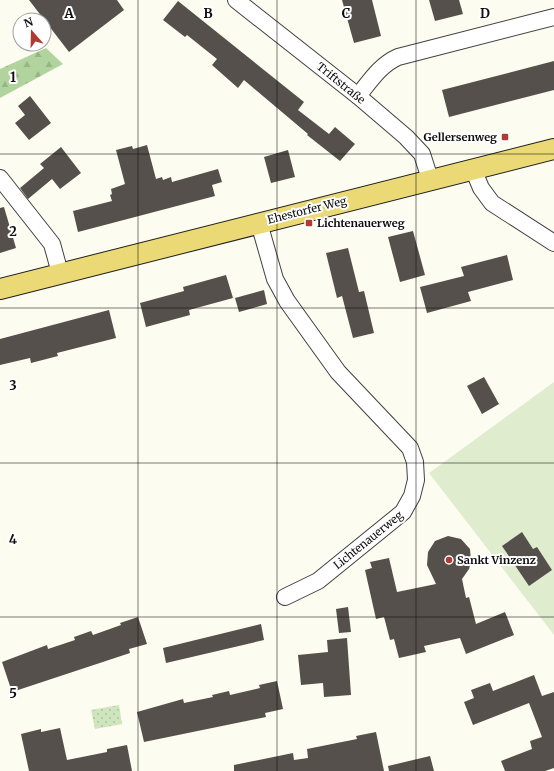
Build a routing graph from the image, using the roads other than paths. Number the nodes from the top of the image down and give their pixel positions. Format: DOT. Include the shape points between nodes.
graph roads {
  1 [pos="236,0"];
  2 [pos="554,17"];
  3 [pos="358,96"];
  4 [pos="554,149"];
  5 [pos="473,169"];
  6 [pos="0,178"];
  7 [pos="430,179"];
  8 [pos="259,223"];
  9 [pos="554,243"];
  10 [pos="60,273"];
  11 [pos="0,289"];
  12 [pos="285,597"];
  1 -- 3 [label="street, Triftstraße"];
  2 -- 3 [label="street" via="390,60"];
  3 -- 7 [label="street, Triftstraße" via="417,148 424,159"];
  4 -- 5 [label="main road, Ehestorfer Weg"];
  5 -- 7 [label="main road, Ehestorfer Weg"];
  5 -- 9 [label="street" via="481,188 492,203"];
  6 -- 10 [label="street" via="52,244"];
  7 -- 8 [label="main road, Ehestorfer Weg"];
  8 -- 10 [label="main road, Ehestorfer Weg"];
  8 -- 12 [label="street, Lichtenauerweg" via="272,271 281,292 338,372 410,448 414,455 416,473 412,496 403,512 318,581"];
  10 -- 11 [label="main road, Ehestorfer Weg"];
}
